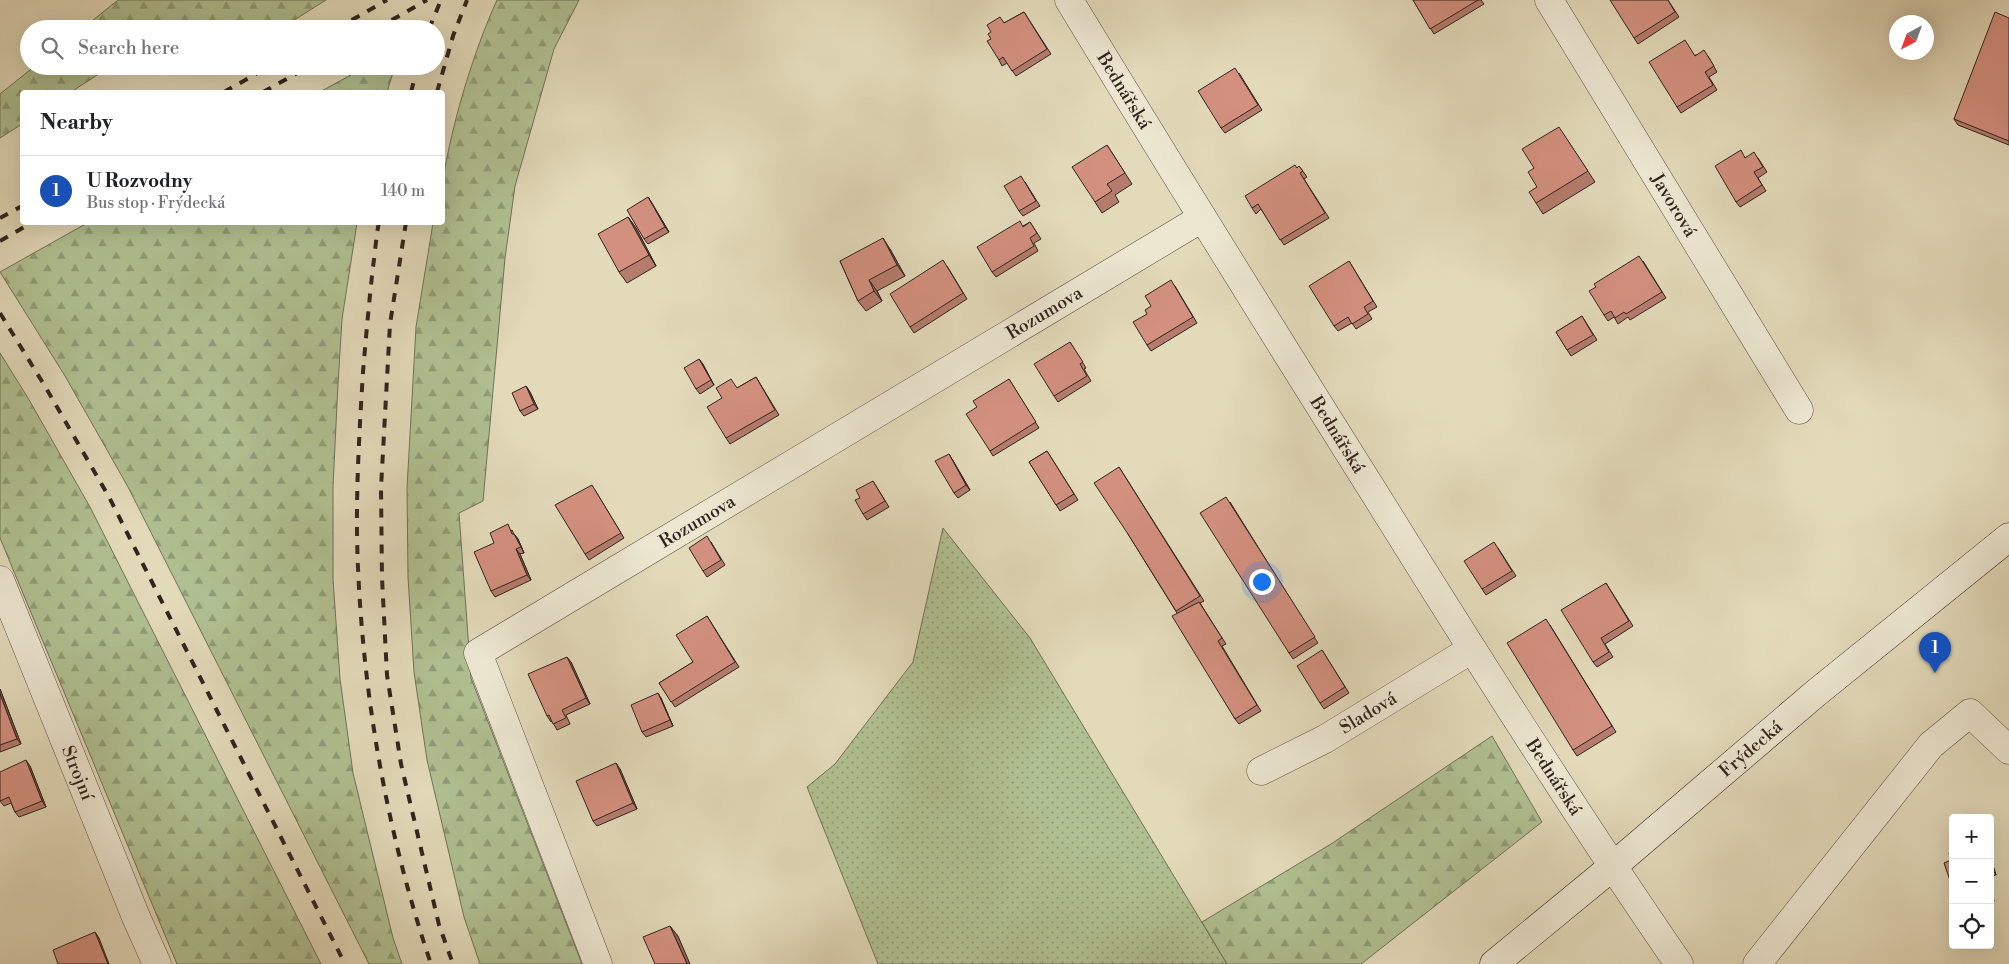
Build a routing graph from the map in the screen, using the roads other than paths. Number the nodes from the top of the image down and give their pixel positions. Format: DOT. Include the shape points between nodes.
graph roads {
  1 [pos="1069,0"];
  2 [pos="1548,0"];
  3 [pos="1202,218"];
  4 [pos="1799,410"];
  5 [pos="2009,537"];
  6 [pos="0,580"];
  7 [pos="1472,649"];
  8 [pos="2009,750"];
  9 [pos="1261,771"];
  10 [pos="1612,867"];
  11 [pos="157,964"];
  12 [pos="598,964"];
  13 [pos="1494,964"];
  14 [pos="1679,964"];
  15 [pos="1757,964"];
  1 -- 3 [label="street, Bednářská"];
  2 -- 4 [label="street, Javorová"];
  3 -- 7 [label="street, Bednářská"];
  3 -- 12 [label="street, Rozumova" via="478,653"];
  5 -- 10 [label="street, Frýdecká" via="1816,694"];
  6 -- 11 [label="street, Strojní"];
  7 -- 9 [label="street, Sladová" via="1325,738"];
  7 -- 10 [label="street, Bednářská"];
  8 -- 15 [label="street" via="1970,713 1931,744"];
  10 -- 13 [label="street, Frýdecká"];
  10 -- 14 [label="street, Bednářská"];
}
